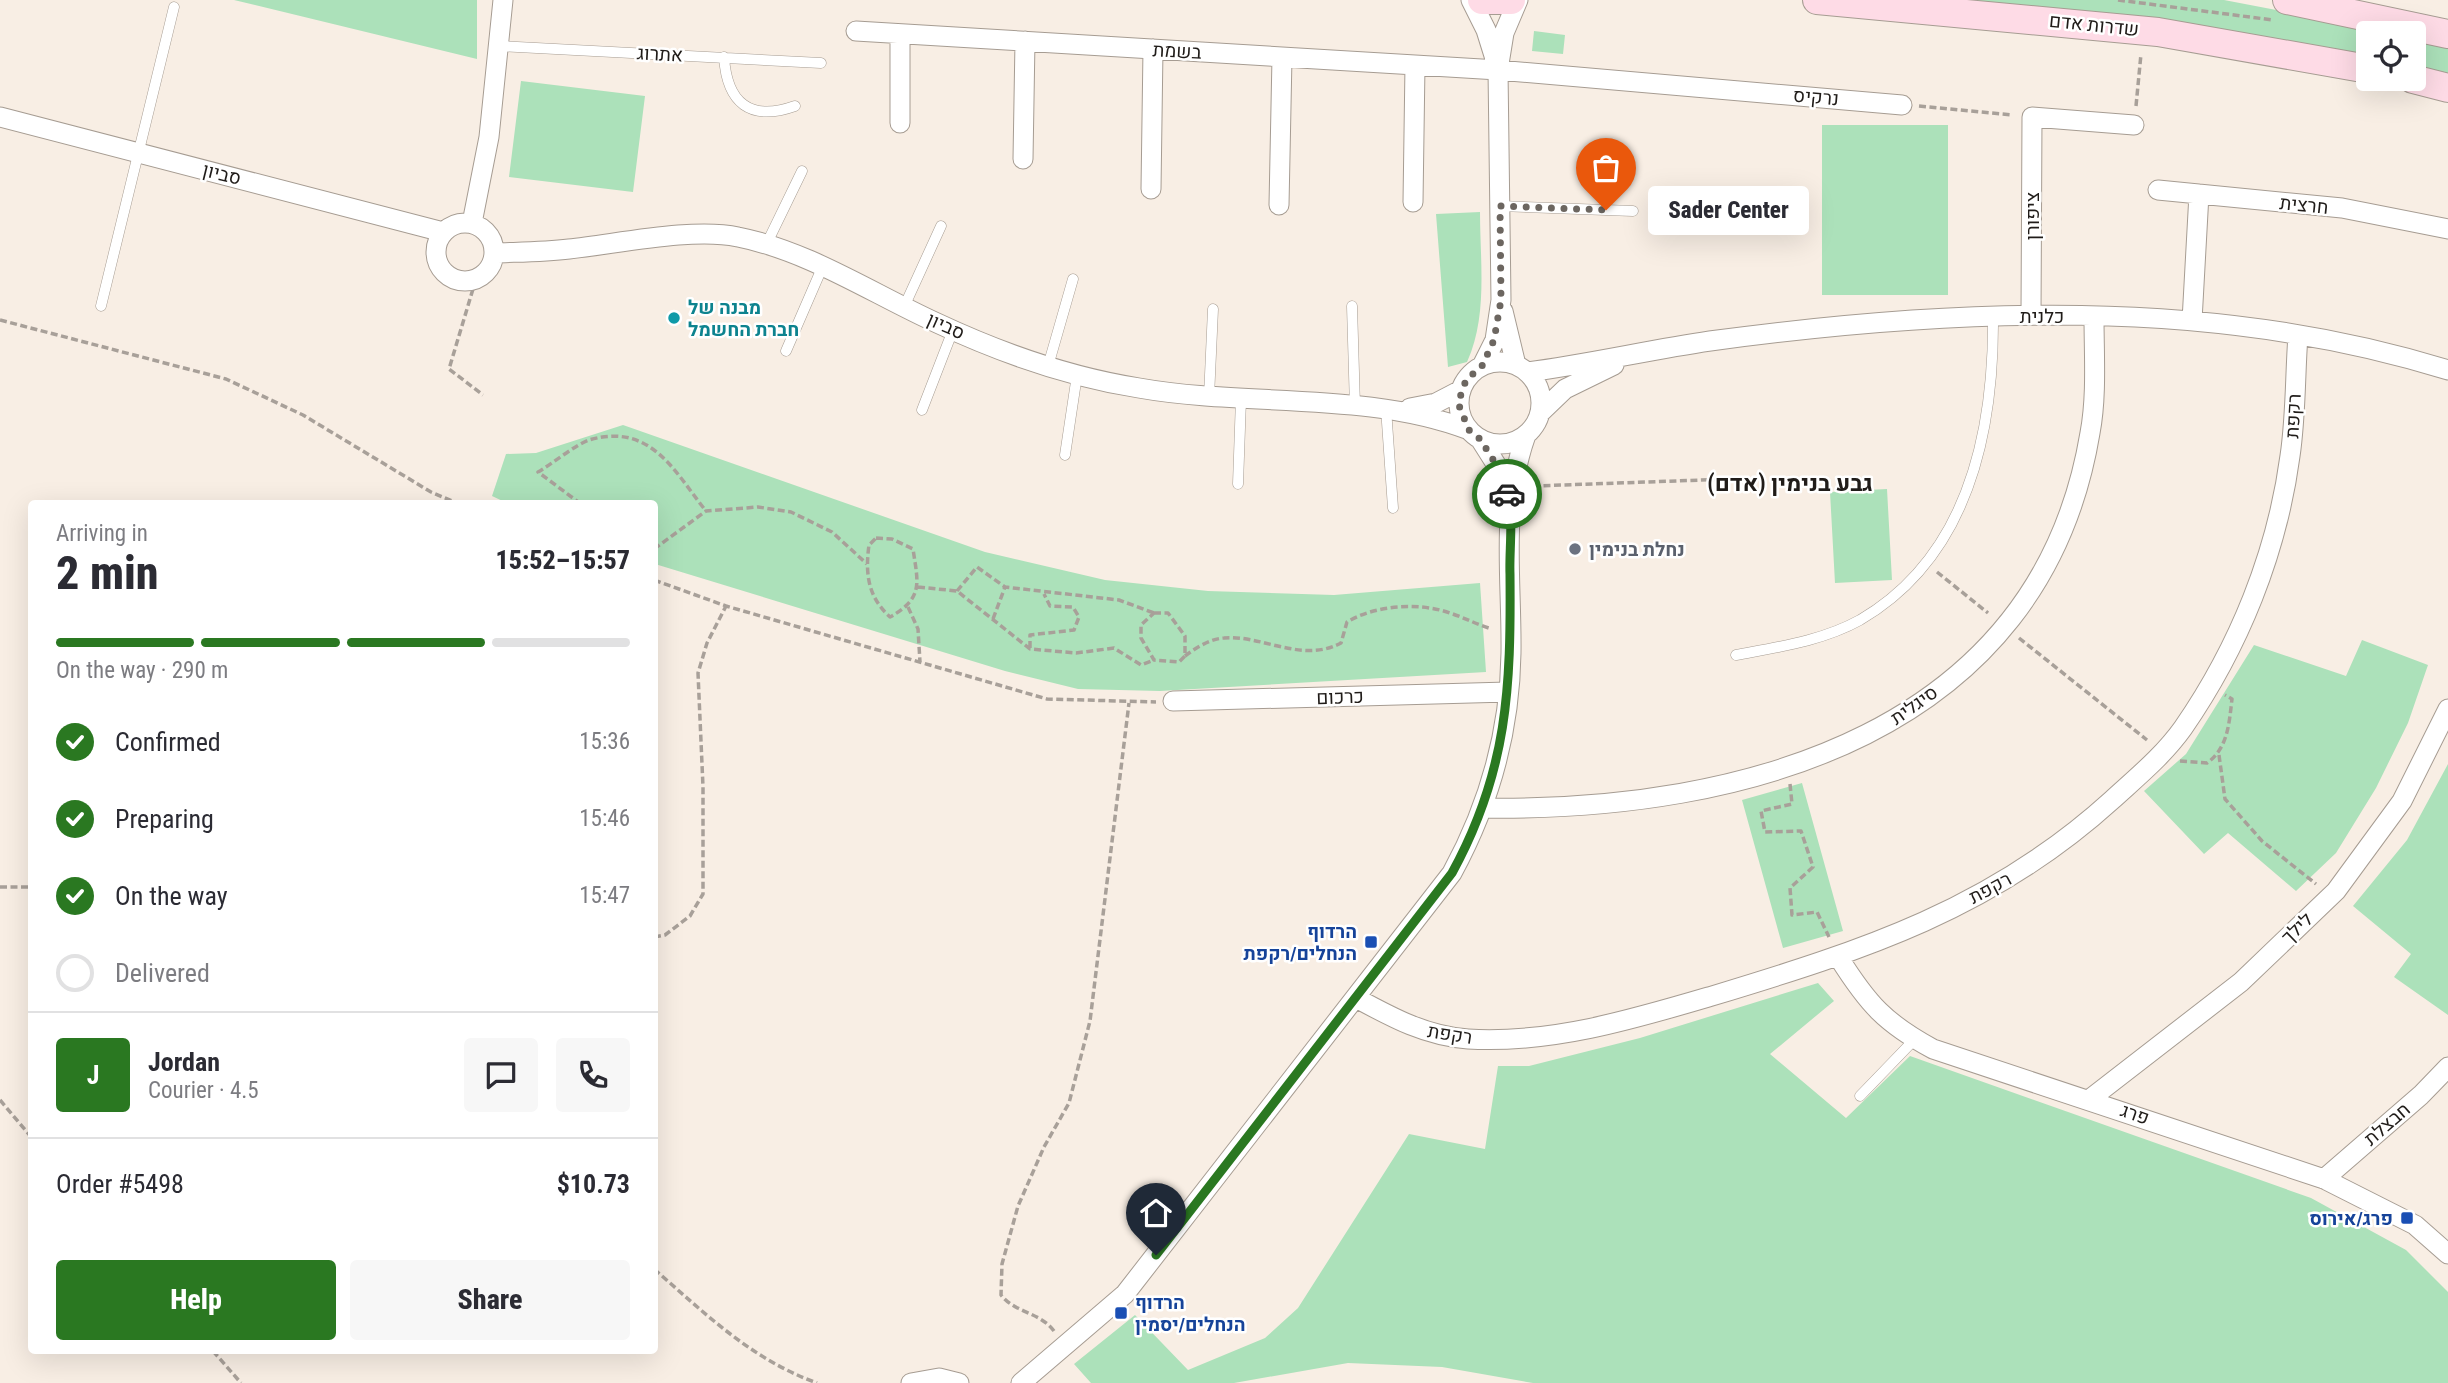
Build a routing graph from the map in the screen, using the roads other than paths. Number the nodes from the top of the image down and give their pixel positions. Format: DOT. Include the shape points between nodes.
graph roads {
  1 [pos="1471,0"];
  2 [pos="1482,0"];
  3 [pos="1511,0"];
  4 [pos="1518,0"];
  5 [pos="1817,0"];
  6 [pos="501,3"];
  7 [pos="174,7"];
  8 [pos="2286,11"];
  9 [pos="856,31"];
  10 [pos="900,34"];
  11 [pos="2448,34"];
  12 [pos="1025,41"];
  13 [pos="498,46"];
  14 [pos="1153,49"];
  15 [pos="724,57"];
  16 [pos="1282,57"];
  17 [pos="821,62"];
  18 [pos="1415,65"];
  19 [pos="2356,67"];
  20 [pos="1498,70"];
  21 [pos="2426,82"];
  22 [pos="2448,88"];
  23 [pos="1902,105"];
  24 [pos="795,106"];
  25 [pos="0,117"];
  26 [pos="900,123"];
  27 [pos="2133,125"];
  28 [pos="138,153"];
  29 [pos="1023,159"];
  30 [pos="802,171"];
  31 [pos="1151,189"];
  32 [pos="2158,190"];
  33 [pos="2199,194"];
  34 [pos="1413,202"];
  35 [pos="1279,205"];
  36 [pos="1500,206"];
  37 [pos="1633,211"];
  38 [pos="472,223"];
  39 [pos="941,226"];
  40 [pos="2448,229"];
  41 [pos="443,232"];
  42 [pos="766,245"];
  43 [pos="495,253"];
  44 [pos="822,268"];
  45 [pos="1073,279"];
  46 [pos="1501,300"];
  47 [pos="100,306"];
  48 [pos="1352,306"];
  49 [pos="904,307"];
  50 [pos="1213,309"];
  51 [pos="2031,314"];
  52 [pos="1993,317"];
  53 [pos="2094,317"];
  54 [pos="2192,321"];
  55 [pos="953,330"];
  56 [pos="2298,335"];
  57 [pos="786,351"];
  58 [pos="1634,356"];
  59 [pos="1048,366"];
  60 [pos="1482,366"];
  61 [pos="1522,369"];
  62 [pos="2448,370"];
  63 [pos="1077,375"];
  64 [pos="1461,390"];
  65 [pos="1209,397"];
  66 [pos="1241,399"];
  67 [pos="1355,407"];
  68 [pos="1396,409"];
  69 [pos="922,410"];
  70 [pos="1540,413"];
  71 [pos="1474,434"];
  72 [pos="1526,435"];
  73 [pos="1065,455"];
  74 [pos="1238,484"];
  75 [pos="1510,494"];
  76 [pos="1392,508"];
  77 [pos="1736,655"];
  78 [pos="1508,692"];
  79 [pos="1172,701"];
  80 [pos="2448,709"];
  81 [pos="1482,808"];
  82 [pos="1839,958"];
  83 [pos="1356,998"];
  84 [pos="1915,1039"];
  85 [pos="2448,1066"];
  86 [pos="1860,1096"];
  87 [pos="2090,1099"];
  88 [pos="2323,1179"];
  89 [pos="2448,1254"];
  90 [pos="911,1383"];
  91 [pos="959,1383"];
  92 [pos="1021,1383"];
  1 -- 20 [label="street"];
  2 -- 3 [label="street"];
  4 -- 20 [label="street" via="1504,33"];
  5 -- 19 [label="street, שדרות אדם" via="2143,30"];
  6 -- 13 [label="street"];
  7 -- 28 [label="lane"];
  8 -- 11 [label="street"];
  9 -- 10 [label="street, בשמת"];
  10 -- 12 [label="street, בשמת"];
  10 -- 26 [label="street"];
  12 -- 14 [label="street, בשמת"];
  12 -- 29 [label="street"];
  13 -- 15 [label="lane, אתרוג"];
  13 -- 38 [label="street" via="489,137"];
  14 -- 16 [label="street, בשמת"];
  14 -- 31 [label="street"];
  15 -- 17 [label="lane, אתרוג"];
  15 -- 24 [label="lane" via="725,78 744,106 778,112"];
  16 -- 18 [label="street, בשמת"];
  16 -- 35 [label="street"];
  18 -- 20 [label="street, בשמת"];
  18 -- 34 [label="street"];
  20 -- 23 [label="street, נרקיס"];
  20 -- 36 [label="street"];
  21 -- 22 [label="street"];
  25 -- 28 [label="street, סביון"];
  27 -- 51 [label="street, ציפורן" via="2032,117"];
  28 -- 41 [label="street, סביון"];
  28 -- 47 [label="lane"];
  30 -- 42 [label="lane"];
  32 -- 33 [label="street, חרצית"];
  33 -- 40 [label="street, חרצית" via="2342,208"];
  33 -- 54 [label="street"];
  36 -- 37 [label="lane"];
  36 -- 46 [label="street"];
  38 -- 41 [label="street"];
  38 -- 43 [label="street" via="489,233"];
  39 -- 49 [label="lane"];
  41 -- 43 [label="street" via="436,250 442,270 456,280 477,279 493,263"];
  42 -- 43 [label="street, סביון" via="737,236 662,237 567,250"];
  42 -- 44 [label="street, סביון"];
  44 -- 49 [label="street, סביון"];
  44 -- 57 [label="lane"];
  45 -- 59 [label="lane"];
  46 -- 60 [label="street" via="1494,340"];
  46 -- 61 [label="street"];
  48 -- 67 [label="lane"];
  49 -- 55 [label="street, סביון"];
  50 -- 65 [label="lane"];
  51 -- 52 [label="street, כלנית"];
  51 -- 53 [label="street, כלנית"];
  52 -- 58 [label="street, כלנית" via="1749,337"];
  52 -- 77 [label="lane" via="1988,420 1974,476 1950,525 1906,586 1859,620 1807,641"];
  53 -- 54 [label="street, כלנית"];
  53 -- 81 [label="street, סיגלית" via="2090,433 2074,496 2056,545 2021,607 1975,659 1870,735 1787,768 1732,784 1635,801 1548,809"];
  54 -- 56 [label="street, כלנית"];
  55 -- 59 [label="street, סביון"];
  55 -- 69 [label="lane"];
  56 -- 62 [label="street, כלנית" via="2364,346"];
  56 -- 82 [label="street, רקפת" via="2291,452 2265,567 2243,622 2183,729 2080,829 2025,870 1923,923"];
  58 -- 61 [label="street, כלנית"];
  58 -- 70 [label="street, כלנית" via="1565,389"];
  59 -- 63 [label="street, סביון"];
  60 -- 61 [label="street" via="1505,362"];
  60 -- 64 [label="street"];
  61 -- 70 [label="street" via="1539,391"];
  63 -- 65 [label="street, סביון"];
  63 -- 73 [label="lane"];
  64 -- 68 [label="street, סביון" via="1436,403"];
  64 -- 71 [label="street" via="1458,403"];
  65 -- 66 [label="street, סביון"];
  66 -- 67 [label="street, סביון"];
  66 -- 74 [label="lane"];
  67 -- 68 [label="street, סביון"];
  68 -- 71 [label="street, סביון"];
  68 -- 76 [label="lane"];
  70 -- 72 [label="street"];
  71 -- 72 [label="street" via="1503,444"];
  71 -- 75 [label="street"];
  72 -- 75 [label="street"];
  75 -- 78 [label="street"];
  78 -- 79 [label="street, כרכום"];
  78 -- 81 [label="street" via="1497,761"];
  80 -- 87 [label="street, לילך" via="2402,801 2330,896 2241,982"];
  81 -- 83 [label="street" via="1452,873"];
  82 -- 83 [label="street, רקפת" via="1657,1012 1578,1031 1511,1039 1433,1034"];
  82 -- 84 [label="street, פרג" via="1872,1006 1896,1029"];
  83 -- 92 [label="street" via="1125,1294"];
  84 -- 86 [label="lane"];
  84 -- 87 [label="street, פרג" via="1933,1049"];
  85 -- 88 [label="street, חבצלת"];
  87 -- 88 [label="street, פרג"];
  88 -- 89 [label="street, פרג" via="2416,1224"];
  90 -- 91 [label="street" via="939,1378"];
}
